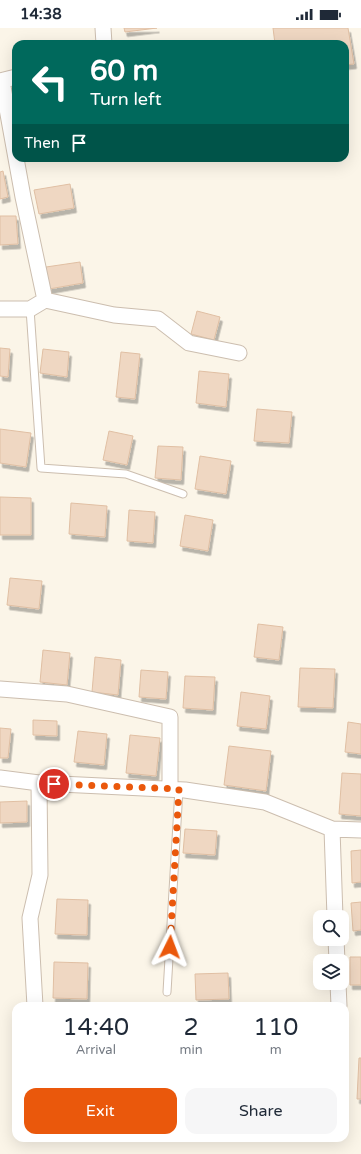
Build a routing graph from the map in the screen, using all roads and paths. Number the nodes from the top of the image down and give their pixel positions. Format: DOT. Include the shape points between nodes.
graph roads {
  1 [pos="103,28"];
  2 [pos="104,40"];
  3 [pos="6,80"];
  4 [pos="12,121"];
  5 [pos="18,162"];
  6 [pos="45,300"];
  7 [pos="0,309"];
  8 [pos="30,309"];
  9 [pos="238,352"];
  10 [pos="183,494"];
  11 [pos="0,689"];
  12 [pos="0,778"];
  13 [pos="39,783"];
  14 [pos="175,789"];
  15 [pos="332,829"];
  16 [pos="361,830"];
  17 [pos="335,910"];
  18 [pos="338,990"];
  19 [pos="167,992"];
  20 [pos="35,1002"];
  21 [pos="339,1002"];
  1 -- 2 [label="street"];
  3 -- 4 [label="street"];
  5 -- 6 [label="street"];
  6 -- 8 [label="street"];
  6 -- 9 [label="street" via="114,315 158,319 189,343"];
  7 -- 8 [label="street"];
  8 -- 10 [label="lane" via="41,468 126,474"];
  11 -- 14 [label="street" via="67,694 170,717"];
  12 -- 13 [label="street"];
  13 -- 14 [label="street"];
  13 -- 20 [label="street" via="40,875 30,918"];
  14 -- 15 [label="street" via="265,802"];
  14 -- 19 [label="lane"];
  15 -- 16 [label="street"];
  15 -- 17 [label="street"];
  18 -- 21 [label="street"];
}
